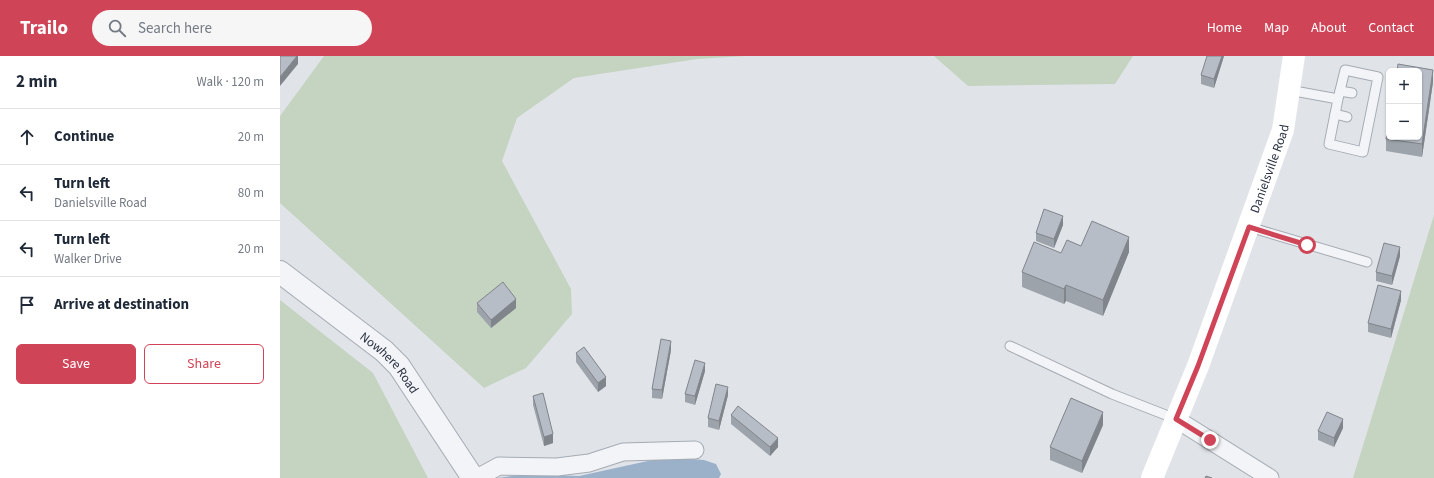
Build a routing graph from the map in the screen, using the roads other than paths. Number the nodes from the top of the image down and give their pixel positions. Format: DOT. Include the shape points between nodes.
graph roads {
  1 [pos="1294,56"];
  2 [pos="1289,90"];
  3 [pos="1352,93"];
  4 [pos="1339,95"];
  5 [pos="1335,114"];
  6 [pos="1348,117"];
  7 [pos="1249,227"];
  8 [pos="1367,262"];
  9 [pos="280,272"];
  10 [pos="1010,346"];
  11 [pos="1176,419"];
  12 [pos="695,450"];
  13 [pos="473,478"];
  14 [pos="477,478"];
  15 [pos="1152,478"];
  16 [pos="1270,478"];
  1 -- 2 [label="main road, Danielsville Road"];
  2 -- 4 [label="lane"];
  2 -- 7 [label="main road, Danielsville Road" via="1283,130"];
  3 -- 4 [label="lane"];
  4 -- 5 [label="lane"];
  4 -- 5 [label="lane" via="1345,70 1378,77 1371,97 1363,152 1329,144"];
  5 -- 6 [label="lane"];
  7 -- 8 [label="lane"];
  7 -- 11 [label="main road, Danielsville Road"];
  9 -- 13 [label="street, Nowhere Road" via="378,346 399,366"];
  10 -- 11 [label="lane" via="1112,394"];
  11 -- 15 [label="main road, Danielsville Road"];
  11 -- 16 [label="street"];
  12 -- 14 [label="street" via="622,452 589,463 557,467 499,466"];
}
